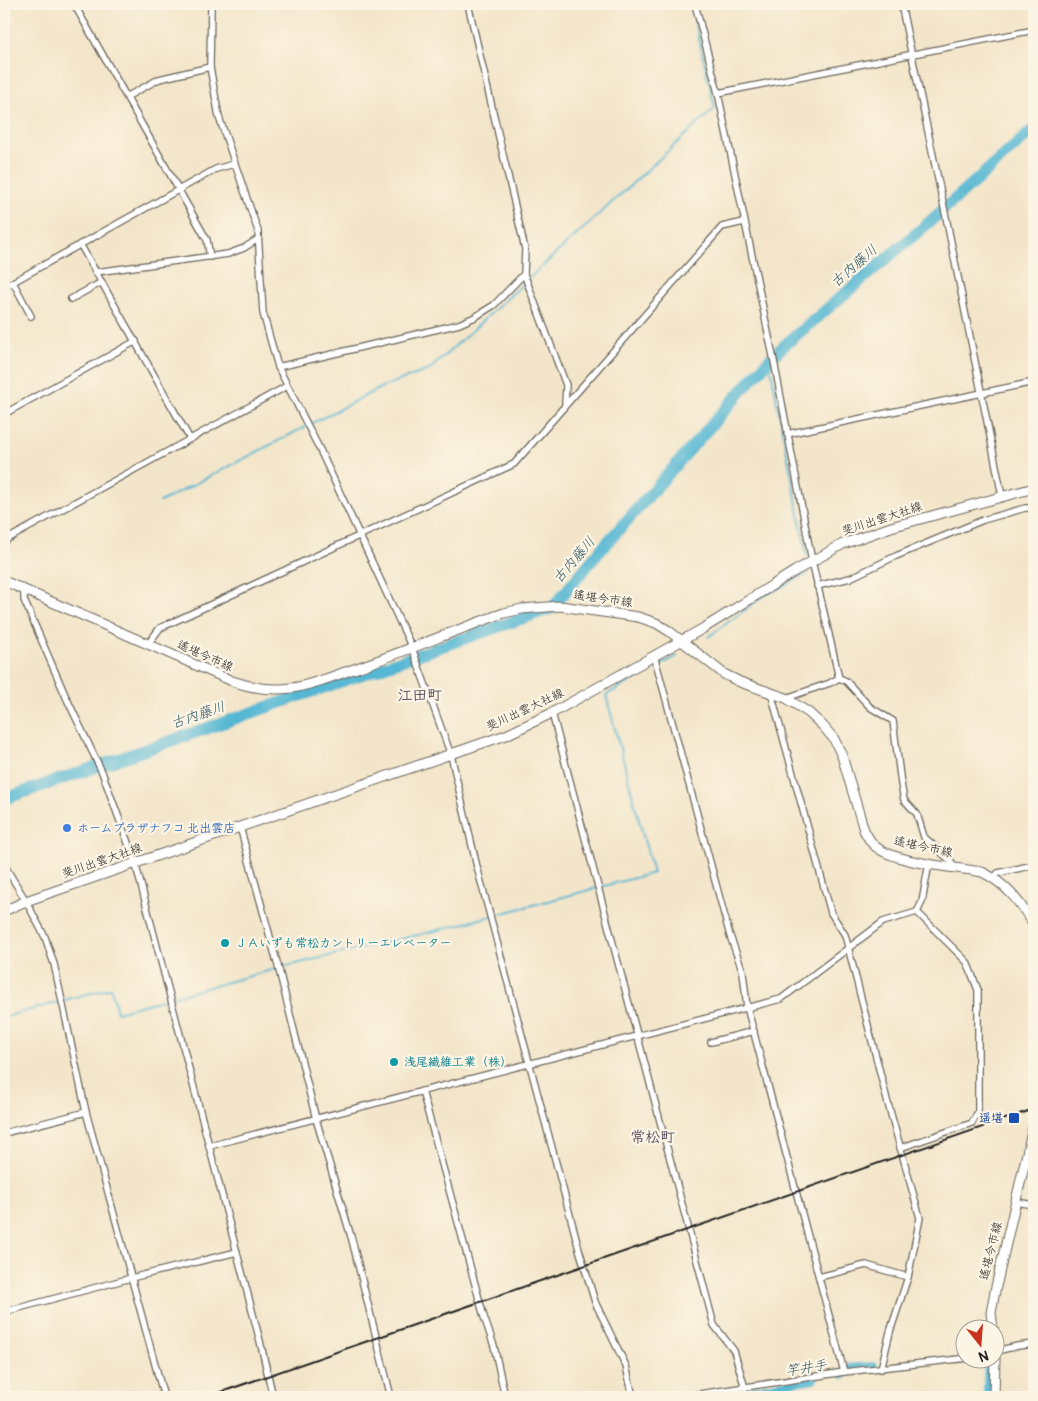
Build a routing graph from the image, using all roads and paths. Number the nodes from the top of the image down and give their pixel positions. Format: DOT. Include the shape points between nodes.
graph roads {
  1 [pos="74,4"];
  2 [pos="211,4"];
  3 [pos="468,4"];
  4 [pos="695,4"];
  5 [pos="901,4"];
  6 [pos="1034,30"];
  7 [pos="912,55"];
  8 [pos="210,67"];
  9 [pos="718,93"];
  10 [pos="128,96"];
  11 [pos="234,164"];
  12 [pos="178,190"];
  13 [pos="744,222"];
  14 [pos="258,239"];
  15 [pos="80,244"];
  16 [pos="210,256"];
  17 [pos="96,272"];
  18 [pos="524,274"];
  19 [pos="13,282"];
  20 [pos="102,282"];
  21 [pos="4,287"];
  22 [pos="71,299"];
  23 [pos="31,316"];
  24 [pos="136,341"];
  25 [pos="278,367"];
  26 [pos="1034,382"];
  27 [pos="287,386"];
  28 [pos="981,393"];
  29 [pos="565,405"];
  30 [pos="4,414"];
  31 [pos="787,434"];
  32 [pos="190,439"];
  33 [pos="1034,488"];
  34 [pos="1002,496"];
  35 [pos="1034,508"];
  36 [pos="359,534"];
  37 [pos="4,541"];
  38 [pos="812,561"];
  39 [pos="4,582"];
  40 [pos="817,586"];
  41 [pos="24,590"];
  42 [pos="682,640"];
  43 [pos="148,644"];
  44 [pos="412,648"];
  45 [pos="654,655"];
  46 [pos="839,678"];
  47 [pos="771,691"];
  48 [pos="786,698"];
  49 [pos="552,713"];
  50 [pos="451,755"];
  51 [pos="240,827"];
  52 [pos="4,861"];
  53 [pos="135,862"];
  54 [pos="929,863"];
  55 [pos="1034,865"];
  56 [pos="953,867"];
  57 [pos="994,878"];
  58 [pos="26,900"];
  59 [pos="4,911"];
  60 [pos="917,912"];
  61 [pos="1034,924"];
  62 [pos="848,946"];
  63 [pos="747,1007"];
  64 [pos="754,1031"];
  65 [pos="637,1035"];
  66 [pos="711,1042"];
  67 [pos="530,1062"];
  68 [pos="422,1090"];
  69 [pos="86,1112"];
  70 [pos="316,1119"];
  71 [pos="1034,1122"];
  72 [pos="4,1133"];
  73 [pos="209,1146"];
  74 [pos="900,1148"];
  75 [pos="1030,1152"];
  76 [pos="1016,1202"];
  77 [pos="1034,1205"];
  78 [pos="238,1252"];
  79 [pos="819,1277"];
  80 [pos="908,1277"];
  81 [pos="131,1278"];
  82 [pos="4,1312"];
  83 [pos="992,1318"];
  84 [pos="1034,1344"];
  85 [pos="1006,1349"];
  86 [pos="956,1359"];
  87 [pos="881,1368"];
  88 [pos="994,1368"];
  89 [pos="844,1372"];
  90 [pos="745,1388"];
  91 [pos="164,1397"];
  92 [pos="273,1397"];
  93 [pos="391,1397"];
  94 [pos="505,1397"];
  95 [pos="633,1397"];
  96 [pos="680,1397"];
  97 [pos="994,1397"];
  1 -- 10 [label="street"];
  2 -- 8 [label="street"];
  3 -- 18 [label="street" via="525,249"];
  4 -- 9 [label="street"];
  5 -- 7 [label="street"];
  6 -- 7 [label="street"];
  7 -- 9 [label="street"];
  7 -- 28 [label="street"];
  8 -- 10 [label="street" via="160,79"];
  8 -- 11 [label="street" via="219,117"];
  9 -- 13 [label="street"];
  10 -- 12 [label="street"];
  11 -- 12 [label="street" via="216,169"];
  11 -- 14 [label="street"];
  12 -- 15 [label="street"];
  12 -- 16 [label="street" via="207,240"];
  13 -- 29 [label="street" via="722,227"];
  13 -- 31 [label="street"];
  14 -- 16 [label="street" via="228,254"];
  14 -- 25 [label="street" via="263,313"];
  15 -- 17 [label="street"];
  15 -- 19 [label="street"];
  16 -- 17 [label="street"];
  17 -- 20 [label="street"];
  18 -- 25 [label="street" via="494,305 459,324"];
  18 -- 29 [label="street" via="566,385"];
  19 -- 21 [label="street"];
  19 -- 23 [label="street"];
  20 -- 22 [label="street"];
  20 -- 24 [label="street"];
  24 -- 30 [label="street"];
  24 -- 32 [label="street"];
  25 -- 27 [label="street"];
  26 -- 28 [label="street"];
  27 -- 32 [label="street"];
  27 -- 36 [label="street"];
  28 -- 31 [label="street"];
  28 -- 34 [label="street"];
  29 -- 36 [label="street" via="514,464"];
  31 -- 38 [label="street"];
  32 -- 37 [label="street"];
  33 -- 34 [label="main road, 斐川出雲大社線"];
  34 -- 38 [label="main road, 斐川出雲大社線" via="891,527 843,544"];
  35 -- 40 [label="street" via="982,520 850,578"];
  36 -- 43 [label="street" via="160,628"];
  36 -- 44 [label="street"];
  38 -- 40 [label="street"];
  38 -- 42 [label="main road, 斐川出雲大社線"];
  39 -- 41 [label="main road, 遙堪今市線"];
  40 -- 46 [label="street"];
  41 -- 43 [label="main road, 遙堪今市線"];
  41 -- 53 [label="street" via="24,600 102,772"];
  42 -- 44 [label="main road, 遙堪今市線" via="656,623 638,617 542,606 504,613"];
  42 -- 45 [label="main road, 斐川出雲大社線"];
  42 -- 47 [label="main road, 遙堪今市線" via="724,674"];
  43 -- 44 [label="main road, 遙堪今市線" via="232,681 270,690 309,684"];
  44 -- 50 [label="street"];
  45 -- 49 [label="main road, 斐川出雲大社線"];
  45 -- 63 [label="street" via="730,936 743,972"];
  46 -- 48 [label="street"];
  46 -- 56 [label="street" via="846,681 870,707 892,721 904,800 917,814 924,837 951,861"];
  47 -- 48 [label="main road, 遙堪今市線"];
  47 -- 62 [label="street" via="831,913"];
  48 -- 54 [label="main road, 遙堪今市線" via="809,713 834,739 868,839 887,853"];
  49 -- 50 [label="main road, 斐川出雲大社線" via="506,735"];
  49 -- 65 [label="street"];
  50 -- 51 [label="main road, 斐川出雲大社線"];
  50 -- 67 [label="street" via="477,867"];
  51 -- 53 [label="main road, 斐川出雲大社線"];
  51 -- 70 [label="street"];
  52 -- 58 [label="street"];
  53 -- 58 [label="main road, 斐川出雲大社線"];
  53 -- 73 [label="street"];
  54 -- 56 [label="main road, 遙堪今市線"];
  54 -- 60 [label="street"];
  55 -- 57 [label="street" via="998,874"];
  56 -- 57 [label="main road, 遙堪今市線" via="982,872"];
  57 -- 61 [label="main road, 遙堪今市線" via="1014,896"];
  58 -- 59 [label="main road, 斐川出雲大社線"];
  58 -- 69 [label="street" via="45,937 54,964"];
  60 -- 62 [label="street" via="883,922"];
  60 -- 74 [label="street" via="967,962 978,990 978,1112 972,1123"];
  62 -- 63 [label="street" via="780,999"];
  62 -- 74 [label="street"];
  63 -- 64 [label="street"];
  63 -- 65 [label="street"];
  64 -- 66 [label="street"];
  64 -- 79 [label="street"];
  65 -- 67 [label="street"];
  65 -- 90 [label="street" via="714,1325 734,1351"];
  67 -- 68 [label="street"];
  67 -- 95 [label="street" via="579,1250 595,1302 626,1366"];
  68 -- 70 [label="street"];
  68 -- 94 [label="street" via="494,1346"];
  69 -- 72 [label="street"];
  69 -- 81 [label="street"];
  70 -- 73 [label="street"];
  70 -- 93 [label="street" via="352,1240"];
  71 -- 75 [label="main road, 遙堪今市線"];
  73 -- 78 [label="street"];
  74 -- 80 [label="street" via="920,1218"];
  75 -- 76 [label="main road, 遙堪今市線"];
  76 -- 77 [label="street"];
  76 -- 83 [label="main road, 遙堪今市線"];
  78 -- 81 [label="street"];
  78 -- 92 [label="street"];
  79 -- 80 [label="street" via="866,1265"];
  79 -- 89 [label="street"];
  80 -- 87 [label="street"];
  81 -- 82 [label="street"];
  81 -- 91 [label="street"];
  84 -- 85 [label="street"];
  86 -- 87 [label="street"];
  87 -- 89 [label="street"];
  88 -- 97 [label="main road"];
  89 -- 90 [label="street"];
  90 -- 96 [label="street"];
}
